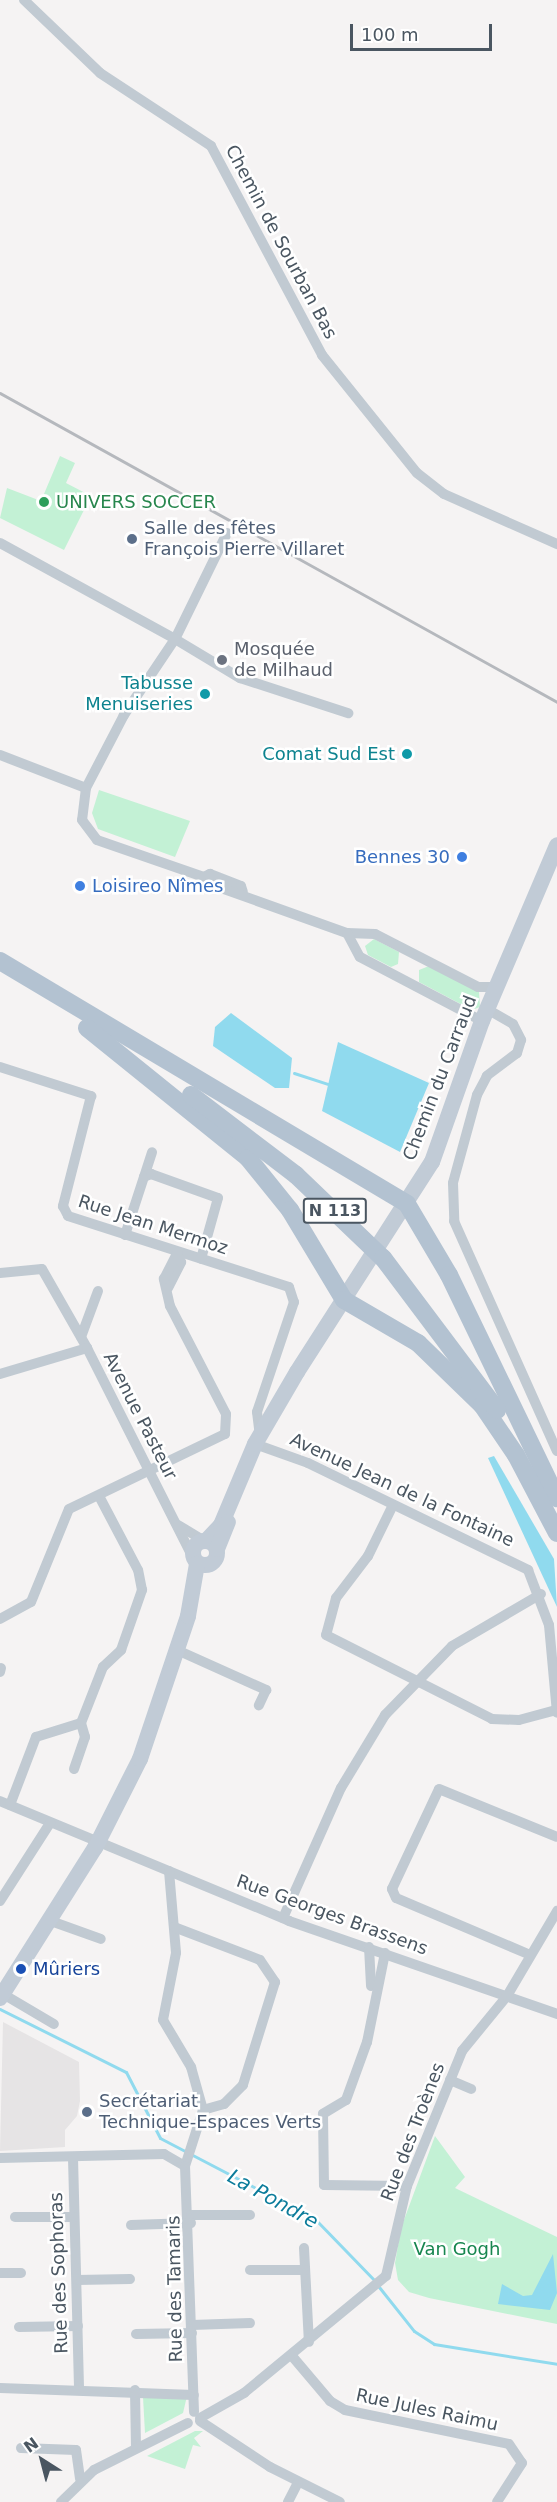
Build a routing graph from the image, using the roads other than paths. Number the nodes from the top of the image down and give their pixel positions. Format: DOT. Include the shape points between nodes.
graph roads {
  1 [pos="24,0"];
  2 [pos="227,533"];
  3 [pos="0,543"];
  4 [pos="557,544"];
  5 [pos="175,639"];
  6 [pos="348,713"];
  7 [pos="0,755"];
  8 [pos="86,788"];
  9 [pos="557,845"];
  10 [pos="347,933"];
  11 [pos="3,965"];
  12 [pos="32,983"];
  13 [pos="496,987"];
  14 [pos="485,1015"];
  15 [pos="0,1067"];
  16 [pos="152,1152"];
  17 [pos="144,1178"];
  18 [pos="403,1211"];
  19 [pos="125,1235"];
  20 [pos="177,1253"];
  21 [pos="201,1259"];
  22 [pos="0,1273"];
  23 [pos="98,1291"];
  24 [pos="344,1300"];
  25 [pos="81,1337"];
  26 [pos="87,1348"];
  27 [pos="0,1374"];
  28 [pos="258,1440"];
  29 [pos="557,1451"];
  30 [pos="150,1473"];
  31 [pos="99,1496"];
  32 [pos="557,1498"];
  33 [pos="393,1505"];
  34 [pos="171,1515"];
  35 [pos="557,1517"];
  36 [pos="557,1533"];
  37 [pos="205,1552"];
  38 [pos="541,1594"];
  39 [pos="0,1619"];
  40 [pos="177,1650"];
  41 [pos="414,1681"];
  42 [pos="259,1705"];
  43 [pos="556,1711"];
  44 [pos="81,1724"];
  45 [pos="74,1769"];
  46 [pos="5,1803"];
  47 [pos="50,1823"];
  48 [pos="557,1837"];
  49 [pos="98,1842"];
  50 [pos="169,1871"];
  51 [pos="0,1901"];
  52 [pos="557,1911"];
  53 [pos="283,1918"];
  54 [pos="48,1920"];
  55 [pos="174,1927"];
  56 [pos="101,1938"];
  57 [pos="369,1947"];
  58 [pos="385,1953"];
  59 [pos="528,1954"];
  60 [pos="373,1993"];
  61 [pos="1,1996"];
  62 [pos="507,1996"];
  63 [pos="557,2014"];
  64 [pos="54,2024"];
  65 [pos="450,2080"];
  66 [pos="471,2089"];
  67 [pos="203,2110"];
  68 [pos="0,2158"];
  69 [pos="73,2158"];
  70 [pos="185,2166"];
  71 [pos="406,2186"];
  72 [pos="250,2215"];
  73 [pos="15,2217"];
  74 [pos="74,2217"];
  75 [pos="191,2219"];
  76 [pos="131,2225"];
  77 [pos="304,2248"];
  78 [pos="250,2270"];
  79 [pos="305,2270"];
  80 [pos="0,2273"];
  81 [pos="21,2273"];
  82 [pos="130,2278"];
  83 [pos="77,2280"];
  84 [pos="250,2323"];
  85 [pos="78,2326"];
  86 [pos="19,2327"];
  87 [pos="192,2329"];
  88 [pos="136,2334"];
  89 [pos="309,2342"];
  90 [pos="292,2356"];
  91 [pos="79,2387"];
  92 [pos="0,2388"];
  93 [pos="135,2390"];
  94 [pos="194,2395"];
  95 [pos="198,2417"];
  96 [pos="136,2446"];
  97 [pos="21,2448"];
  98 [pos="80,2479"];
  99 [pos="298,2482"];
  100 [pos="61,2502"];
  101 [pos="288,2502"];
  102 [pos="340,2502"];
  103 [pos="497,2502"];
  1 -- 4 [label="street, Chemin de Sourban Bas" via="100,73 211,146 322,355 417,473 444,494"];
  2 -- 5 [label="street"];
  3 -- 5 [label="street"];
  5 -- 6 [label="street" via="240,678"];
  5 -- 8 [label="street" via="124,715"];
  7 -- 8 [label="street"];
  8 -- 10 [label="street" via="82,820 97,840"];
  9 -- 13 [label="street, Chemin du Carraud"];
  10 -- 13 [label="street" via="375,934 478,987"];
  10 -- 14 [label="street" via="360,957"];
  11 -- 12 [label="main road, N 113"];
  12 -- 18 [label="main road"];
  12 -- 24 [label="main road" via="248,1158 290,1210"];
  12 -- 35 [label="main road, N 113" via="278,1160 383,1258 480,1382"];
  13 -- 14 [label="street, Chemin du Carraud"];
  14 -- 18 [label="street, Chemin du Carraud" via="444,1134"];
  14 -- 29 [label="street" via="513,1024 521,1041 517,1053 487,1076 477,1095 453,1183 454,1221"];
  15 -- 19 [label="street, Rue Jean Mermoz" via="91,1096 63,1209"];
  16 -- 17 [label="street"];
  17 -- 19 [label="street"];
  17 -- 21 [label="street" via="151,1174 218,1198"];
  18 -- 24 [label="street, Chemin du Carraud"];
  18 -- 32 [label="main road" via="449,1275"];
  19 -- 20 [label="street, Rue Jean Mermoz"];
  20 -- 21 [label="street, Rue Jean Mermoz"];
  20 -- 30 [label="street" via="164,1280 172,1311 226,1414 227,1427 214,1442"];
  21 -- 28 [label="street, Rue Jean Mermoz" via="285,1285 293,1295 257,1412"];
  22 -- 25 [label="street" via="42,1269"];
  23 -- 25 [label="street"];
  24 -- 28 [label="street, Chemin du Carraud"];
  24 -- 36 [label="main road" via="418,1343 482,1405 516,1455"];
  25 -- 26 [label="street"];
  26 -- 27 [label="street, Avenue Pasteur"];
  26 -- 30 [label="street, Avenue Pasteur"];
  28 -- 33 [label="street, Avenue Jean de la Fontaine"];
  28 -- 37 [label="street, Chemin du Carraud"];
  30 -- 31 [label="street"];
  30 -- 34 [label="street, Avenue Pasteur"];
  31 -- 39 [label="street" via="66,1513 31,1602"];
  31 -- 44 [label="street" via="142,1587 122,1650 103,1667"];
  33 -- 38 [label="street, Avenue Jean de la Fontaine" via="519,1563"];
  33 -- 41 [label="street" via="368,1556 336,1598 324,1632"];
  34 -- 37 [label="street, Avenue Pasteur"];
  34 -- 37 [label="street, Avenue Pasteur"];
  37 -- 40 [label="street, Chemin du Carraud"];
  38 -- 41 [label="street" via="452,1646"];
  38 -- 43 [label="street, Avenue Jean de la Fontaine" via="550,1633"];
  40 -- 42 [label="street" via="266,1690"];
  40 -- 49 [label="street, Chemin du Carraud" via="140,1759"];
  41 -- 43 [label="street" via="492,1719 519,1720"];
  41 -- 53 [label="street" via="385,1715 349,1772"];
  44 -- 45 [label="street" via="85,1737"];
  44 -- 46 [label="street" via="36,1737"];
  46 -- 47 [label="street, Rue Georges Brassens"];
  47 -- 49 [label="street, Rue Georges Brassens"];
  47 -- 51 [label="street"];
  48 -- 59 [label="street" via="439,1789 392,1889 396,1898"];
  49 -- 50 [label="street, Rue Georges Brassens"];
  49 -- 54 [label="street, Chemin du Carraud"];
  50 -- 53 [label="street, Rue Georges Brassens"];
  50 -- 55 [label="street"];
  52 -- 59 [label="street"];
  53 -- 57 [label="street, Rue Georges Brassens"];
  54 -- 56 [label="street"];
  54 -- 61 [label="street, Chemin du Carraud"];
  55 -- 67 [label="street" via="175,1963 163,2020 191,2067"];
  55 -- 67 [label="street" via="260,1960 275,1982 243,2085 224,2104"];
  57 -- 58 [label="street, Rue Georges Brassens"];
  57 -- 60 [label="street"];
  58 -- 60 [label="street"];
  58 -- 62 [label="street, Rue Georges Brassens"];
  59 -- 62 [label="street"];
  60 -- 71 [label="street" via="367,2042 346,2100 324,2114 324,2185"];
  61 -- 64 [label="street"];
  62 -- 63 [label="street, Rue Georges Brassens"];
  62 -- 65 [label="street, Rue des Troènes" via="466,2044"];
  65 -- 66 [label="street"];
  65 -- 71 [label="street, Rue des Troènes"];
  67 -- 70 [label="street"];
  68 -- 69 [label="street"];
  69 -- 70 [label="street" via="164,2154"];
  69 -- 74 [label="street, Rue des Sophoras"];
  70 -- 75 [label="street, Rue des Tamaris"];
  71 -- 89 [label="street, Rue des Troènes" via="386,2276"];
  72 -- 75 [label="street"];
  73 -- 74 [label="street"];
  74 -- 83 [label="street, Rue des Sophoras"];
  75 -- 76 [label="street"];
  75 -- 87 [label="street, Rue des Tamaris"];
  77 -- 79 [label="street"];
  78 -- 79 [label="street"];
  79 -- 89 [label="street"];
  80 -- 81 [label="street"];
  82 -- 83 [label="street"];
  83 -- 85 [label="street, Rue des Sophoras"];
  84 -- 87 [label="street"];
  85 -- 86 [label="street"];
  85 -- 91 [label="street, Rue des Sophoras"];
  87 -- 88 [label="street"];
  87 -- 94 [label="street, Rue des Tamaris"];
  89 -- 90 [label="street, Rue des Troènes"];
  90 -- 95 [label="street, Rue des Troènes" via="244,2393"];
  90 -- 103 [label="street, Rue Jules Raimu" via="330,2401 345,2410 509,2444 522,2463"];
  91 -- 92 [label="street"];
  91 -- 93 [label="street"];
  93 -- 94 [label="street"];
  93 -- 96 [label="street"];
  94 -- 95 [label="street, Rue des Tamaris"];
  95 -- 96 [label="street"];
  95 -- 99 [label="street"];
  96 -- 98 [label="street"];
  97 -- 98 [label="street" via="76,2450"];
  98 -- 100 [label="street"];
  99 -- 101 [label="street"];
  99 -- 102 [label="street"];
}
